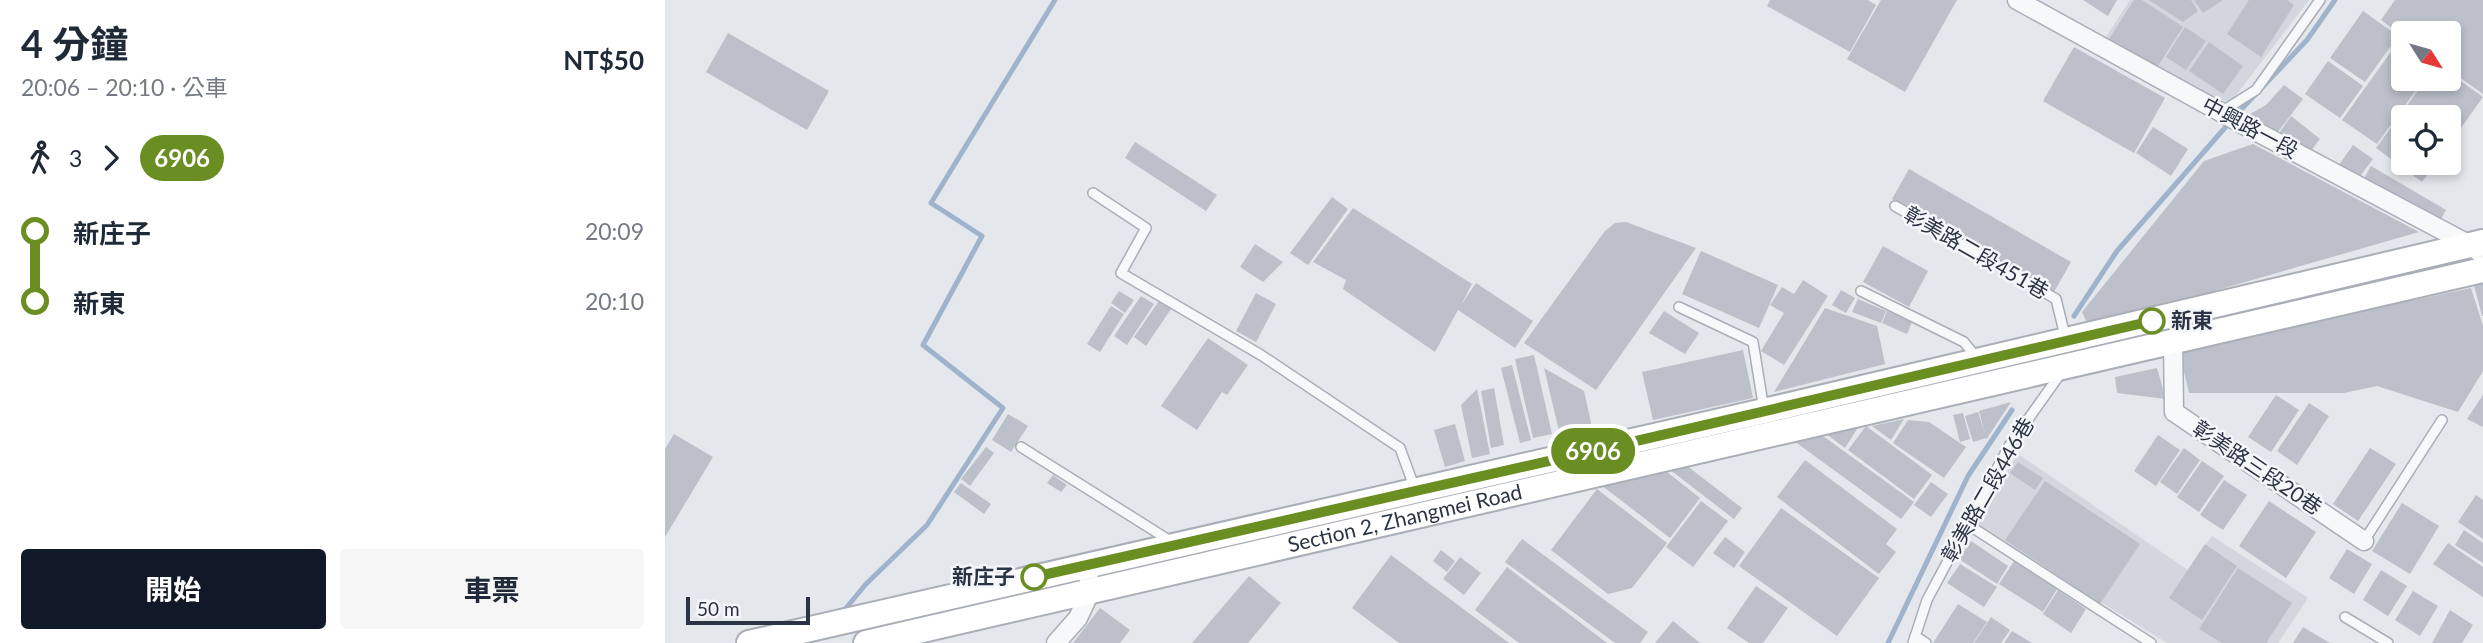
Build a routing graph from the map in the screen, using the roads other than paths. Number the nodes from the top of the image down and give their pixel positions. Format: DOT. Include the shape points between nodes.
graph roads {
  1 [pos="2017,0"];
  2 [pos="2320,0"];
  3 [pos="2221,113"];
  4 [pos="1093,193"];
  5 [pos="1895,206"];
  6 [pos="2479,248"];
  7 [pos="2483,270"];
  8 [pos="1861,291"];
  9 [pos="1679,307"];
  10 [pos="2066,341"];
  11 [pos="2173,341"];
  12 [pos="1979,362"];
  13 [pos="2066,367"];
  14 [pos="1764,411"];
  15 [pos="2442,420"];
  16 [pos="1021,447"];
  17 [pos="1570,469"];
  18 [pos="1415,491"];
  19 [pos="1967,524"];
  20 [pos="2364,541"];
  21 [pos="1177,544"];
  22 [pos="1086,565"];
  23 [pos="1091,590"];
  24 [pos="2345,617"];
  25 [pos="1914,639"];
  26 [pos="749,643"];
  27 [pos="866,643"];
  28 [pos="1056,643"];
  29 [pos="1926,643"];
  30 [pos="2151,643"];
  31 [pos="2388,643"];
  1 -- 3 [label="street, 中興路一段"];
  2 -- 3 [label="lane" via="2256,90"];
  3 -- 6 [label="street, 中興路一段"];
  4 -- 18 [label="lane" via="1146,228 1121,273 1261,355 1400,448"];
  5 -- 10 [label="lane, 彰美路二段451巷" via="2056,299"];
  6 -- 10 [label="main road, Section 2, Zhangmei Road"];
  7 -- 11 [label="main road, Section 2, Zhangmei Road"];
  8 -- 12 [label="lane" via="1964,341"];
  9 -- 14 [label="lane" via="1753,342"];
  10 -- 12 [label="main road, Section 2, Zhangmei Road"];
  10 -- 13 [label="lane"];
  11 -- 13 [label="main road, Section 2, Zhangmei Road"];
  11 -- 20 [label="street, 彰美路三段20巷" via="2174,412"];
  12 -- 14 [label="main road, Section 2, Zhangmei Road"];
  13 -- 17 [label="main road, Section 2, Zhangmei Road"];
  13 -- 19 [label="lane, 彰美路二段446巷" via="2009,446"];
  14 -- 17 [label="main road, Section 2, Zhangmei Road"];
  15 -- 20 [label="lane"];
  16 -- 21 [label="lane"];
  17 -- 18 [label="main road, Section 2, Zhangmei Road"];
  17 -- 23 [label="main road, Section 2, Zhangmei Road"];
  18 -- 21 [label="main road, Section 2, Zhangmei Road"];
  19 -- 25 [label="lane, 彰美路二段446巷" via="1927,600"];
  19 -- 30 [label="lane"];
  21 -- 22 [label="main road, Section 2, Zhangmei Road"];
  22 -- 23 [label="street"];
  22 -- 26 [label="main road, Section 2, Zhangmei Road"];
  23 -- 27 [label="main road, Section 2, Zhangmei Road"];
  23 -- 28 [label="street" via="1078,618"];
  24 -- 31 [label="lane"];
  25 -- 29 [label="lane"];
}
